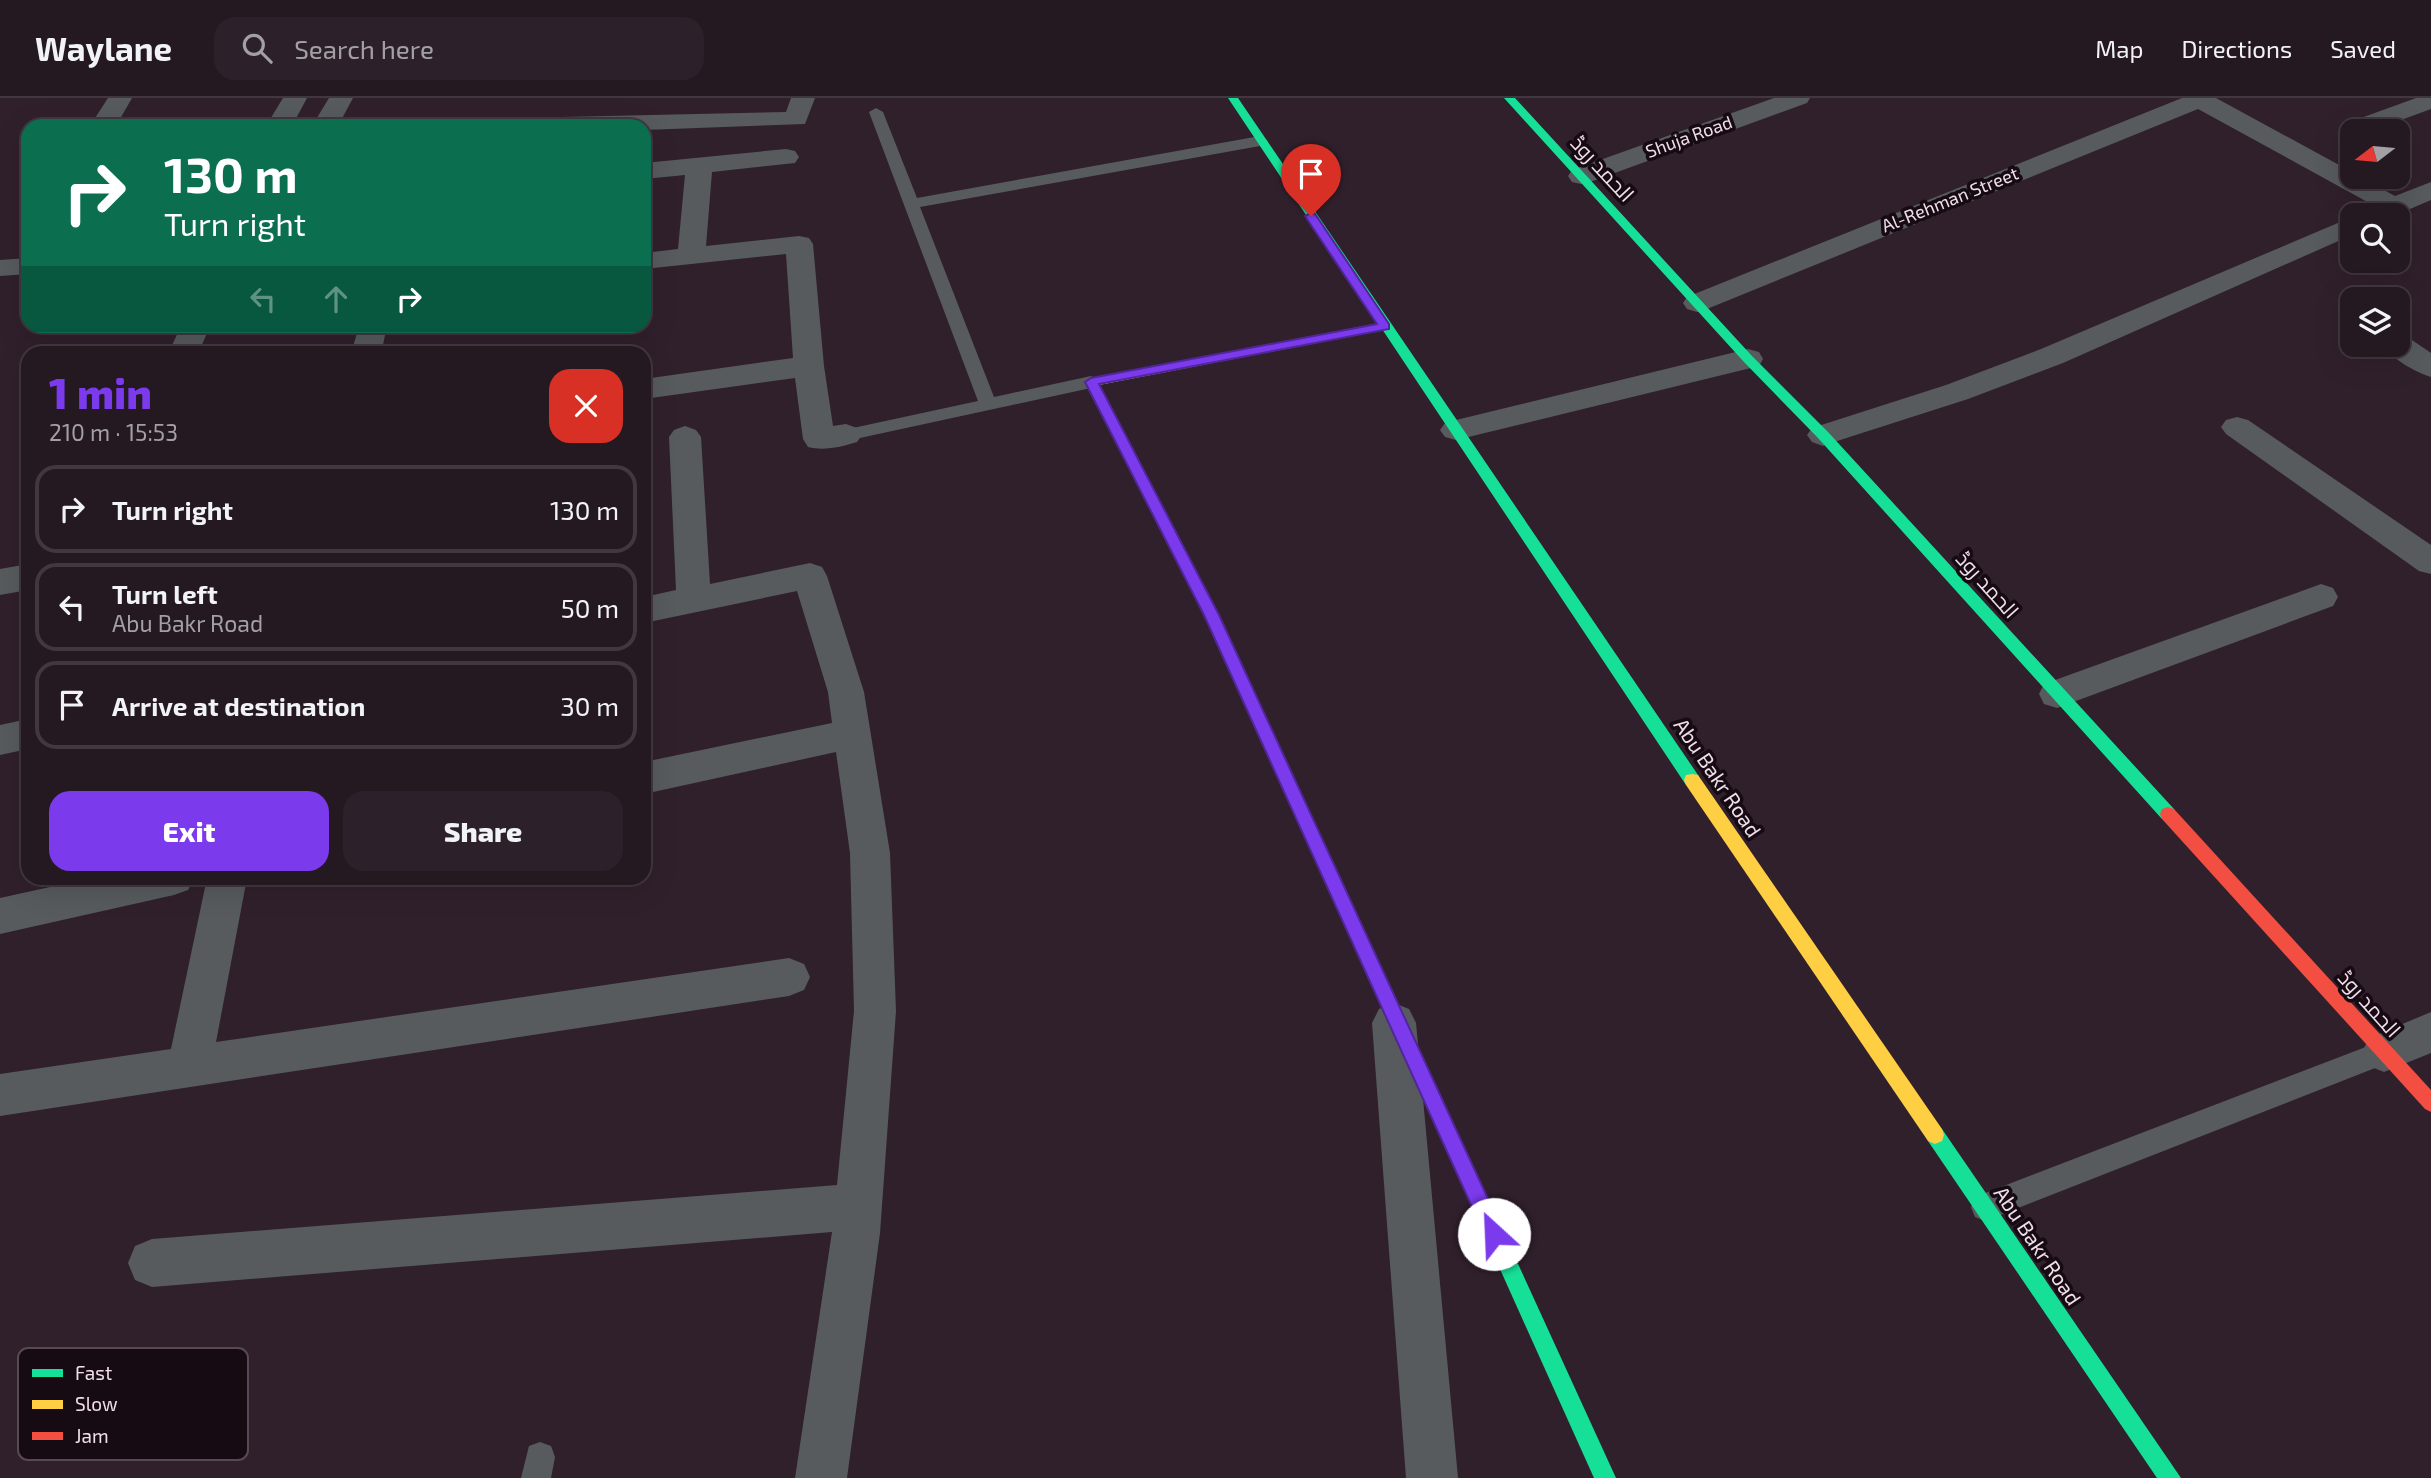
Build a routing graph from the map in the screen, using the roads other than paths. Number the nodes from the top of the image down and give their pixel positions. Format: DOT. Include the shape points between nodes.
graph roads {
  1 [pos="120,98"];
  2 [pos="295,98"];
  3 [pos="341,98"];
  4 [pos="803,98"];
  5 [pos="1233,98"];
  6 [pos="1509,98"];
  7 [pos="1798,98"];
  8 [pos="2202,99"];
  9 [pos="2431,101"];
  10 [pos="876,112"];
  11 [pos="107,119"];
  12 [pos="283,119"];
  13 [pos="330,119"];
  14 [pos="2381,119"];
  15 [pos="651,123"];
  16 [pos="1260,141"];
  17 [pos="786,157"];
  18 [pos="699,165"];
  19 [pos="651,170"];
  20 [pos="1581,176"];
  21 [pos="2431,190"];
  22 [pos="2371,203"];
  23 [pos="2402,203"];
  24 [pos="912,204"];
  25 [pos="2340,230"];
  26 [pos="691,256"];
  27 [pos="651,260"];
  28 [pos="1697,303"];
  29 [pos="1385,326"];
  30 [pos="2410,353"];
  31 [pos="1748,359"];
  32 [pos="809,366"];
  33 [pos="2431,367"];
  34 [pos="1091,382"];
  35 [pos="651,388"];
  36 [pos="988,404"];
  37 [pos="2238,426"];
  38 [pos="1456,430"];
  39 [pos="846,435"];
  40 [pos="1823,435"];
  41 [pos="685,438"];
  42 [pos="2431,562"];
  43 [pos="21,578"];
  44 [pos="0,582"];
  45 [pos="2321,597"];
  46 [pos="694,599"];
  47 [pos="651,608"];
  48 [pos="2057,694"];
  49 [pos="852,734"];
  50 [pos="21,736"];
  51 [pos="0,740"];
  52 [pos="651,777"];
  53 [pos="142,885"];
  54 [pos="226,885"];
  55 [pos="0,916"];
  56 [pos="789,976"];
  57 [pos="1393,1014"];
  58 [pos="2431,1032"];
  59 [pos="2384,1052"];
  60 [pos="189,1067"];
  61 [pos="0,1095"];
  62 [pos="2431,1103"];
  63 [pos="1985,1207"];
  64 [pos="858,1208"];
  65 [pos="152,1263"];
  66 [pos="821,1478"];
  67 [pos="1432,1478"];
  68 [pos="1605,1478"];
  69 [pos="2170,1478"];
  1 -- 11 [label="street"];
  2 -- 12 [label="street"];
  3 -- 13 [label="street"];
  4 -- 15 [label="street" via="796,119"];
  5 -- 16 [label="street, Abu Bakr Road"];
  6 -- 20 [label="street, الحمد روڈ"];
  7 -- 20 [label="street, Shuja Road"];
  8 -- 22 [label="street"];
  8 -- 28 [label="street, Al-Rehman Street"];
  9 -- 14 [label="street"];
  10 -- 24 [label="lane"];
  16 -- 24 [label="lane"];
  16 -- 29 [label="street, Abu Bakr Road"];
  17 -- 18 [label="street"];
  18 -- 19 [label="street"];
  18 -- 26 [label="street"];
  20 -- 28 [label="street, الحمد روڈ"];
  21 -- 23 [label="street"];
  24 -- 36 [label="lane"];
  25 -- 40 [label="street" via="2052,356"];
  26 -- 27 [label="street"];
  26 -- 32 [label="street" via="799,244"];
  28 -- 31 [label="street, الحمد روڈ"];
  29 -- 34 [label="street"];
  29 -- 38 [label="street, Abu Bakr Road"];
  30 -- 33 [label="street"];
  31 -- 38 [label="street"];
  31 -- 40 [label="street, الحمد روڈ"];
  32 -- 35 [label="street"];
  32 -- 39 [label="street" via="818,439"];
  34 -- 36 [label="lane"];
  34 -- 57 [label="street" via="1212,615"];
  36 -- 39 [label="lane"];
  37 -- 42 [label="street"];
  38 -- 63 [label="street, Abu Bakr Road"];
  40 -- 48 [label="street, الحمد روڈ"];
  41 -- 46 [label="street"];
  43 -- 44 [label="street"];
  45 -- 48 [label="street"];
  46 -- 47 [label="street"];
  46 -- 49 [label="street" via="810,576 846,692"];
  48 -- 59 [label="street, الحمد روڈ"];
  49 -- 52 [label="street"];
  49 -- 64 [label="street" via="870,853 875,1012"];
  50 -- 51 [label="street"];
  53 -- 55 [label="street"];
  54 -- 60 [label="street"];
  56 -- 60 [label="street"];
  57 -- 67 [label="street"];
  57 -- 68 [label="street"];
  58 -- 59 [label="street"];
  59 -- 62 [label="street, الحمد روڈ"];
  59 -- 63 [label="lane"];
  60 -- 61 [label="street"];
  63 -- 69 [label="street, Abu Bakr Road"];
  64 -- 65 [label="street"];
  64 -- 66 [label="street"];
}
